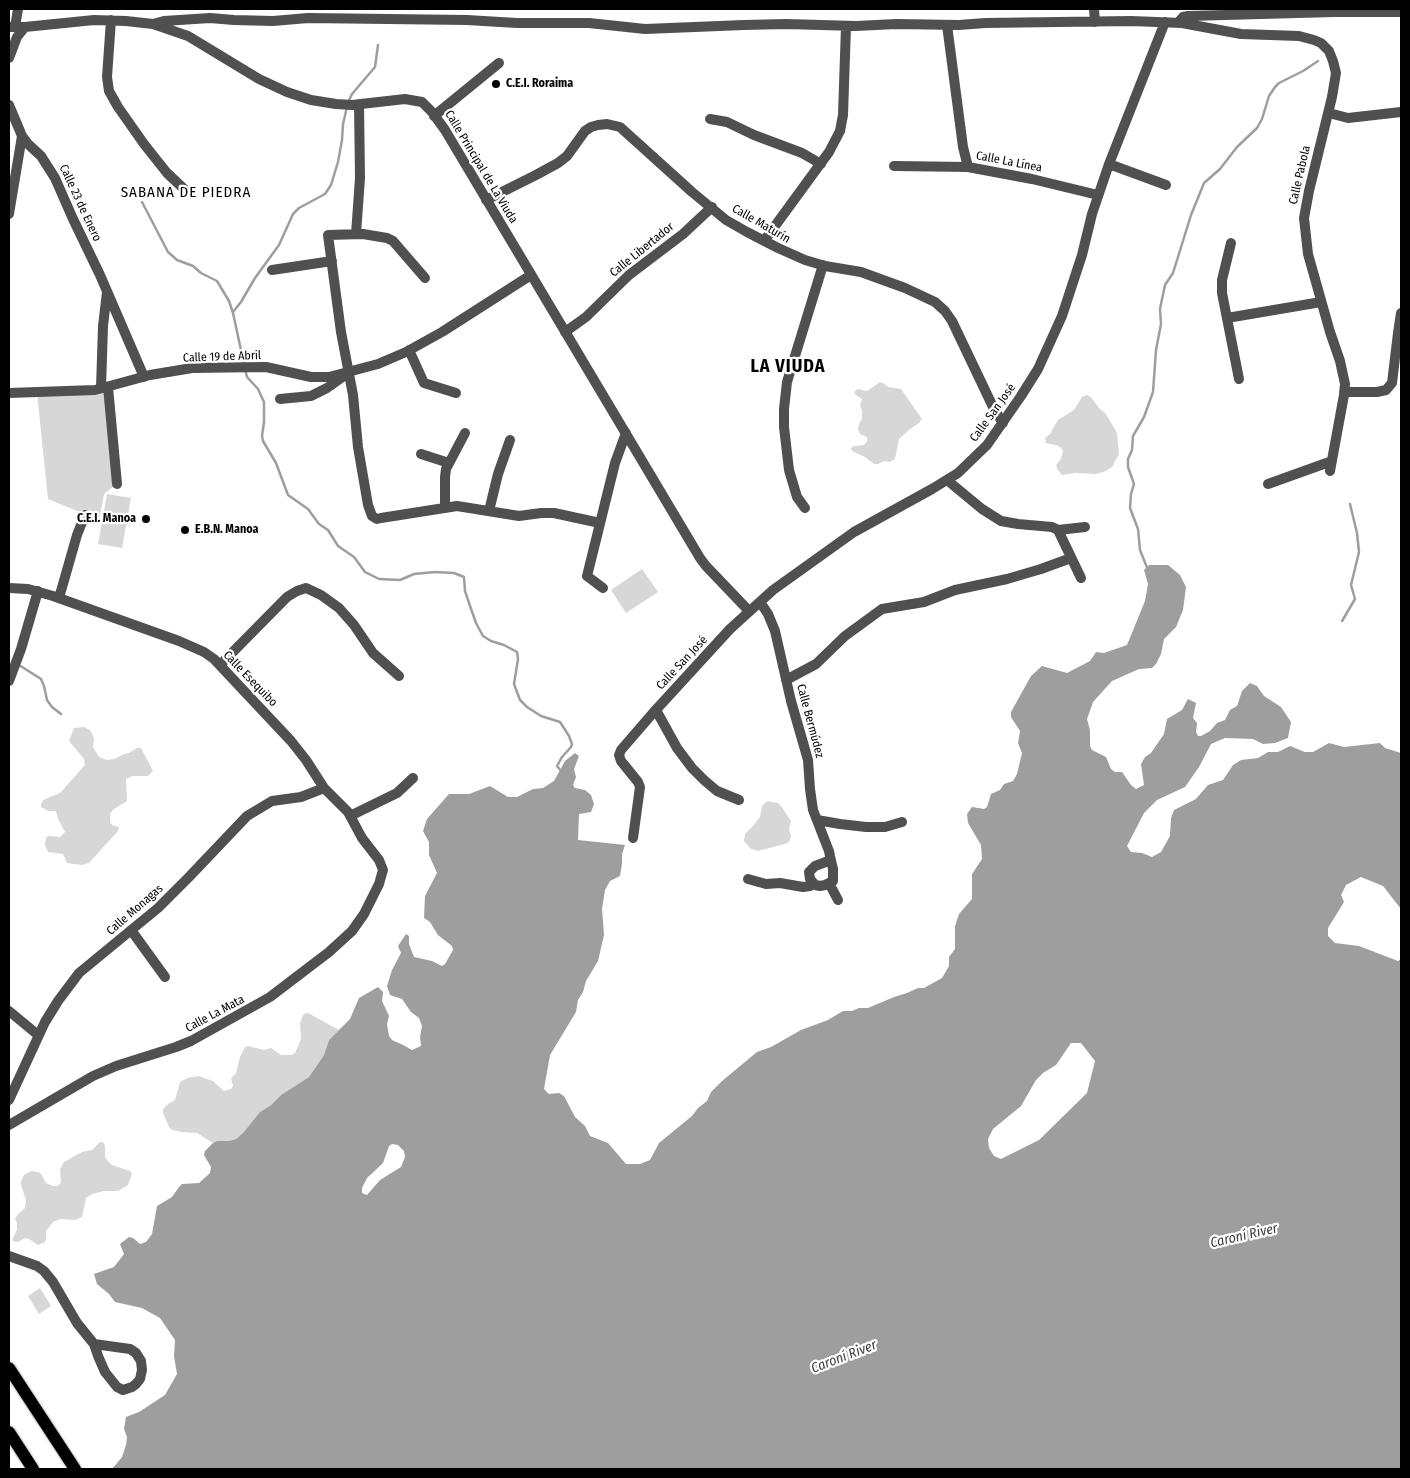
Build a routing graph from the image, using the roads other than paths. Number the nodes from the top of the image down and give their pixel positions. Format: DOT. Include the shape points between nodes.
graph roads {
  1 [pos="18,9"];
  2 [pos="1094,9"];
  3 [pos="1401,12"];
  4 [pos="111,20"];
  5 [pos="1095,22"];
  6 [pos="1164,22"];
  7 [pos="1178,23"];
  8 [pos="153,24"];
  9 [pos="947,25"];
  10 [pos="846,26"];
  11 [pos="16,27"];
  12 [pos="9,58"];
  13 [pos="499,63"];
  14 [pos="355,105"];
  15 [pos="9,106"];
  16 [pos="1401,112"];
  17 [pos="1329,113"];
  18 [pos="434,116"];
  19 [pos="710,119"];
  20 [pos="22,136"];
  21 [pos="821,164"];
  22 [pos="1109,164"];
  23 [pos="894,166"];
  24 [pos="968,167"];
  25 [pos="1166,185"];
  26 [pos="184,189"];
  27 [pos="1098,195"];
  28 [pos="486,200"];
  29 [pos="712,207"];
  30 [pos="9,214"];
  31 [pos="356,234"];
  32 [pos="764,241"];
  33 [pos="1231,243"];
  34 [pos="332,261"];
  35 [pos="823,265"];
  36 [pos="272,270"];
  37 [pos="531,275"];
  38 [pos="425,278"];
  39 [pos="107,291"];
  40 [pos="1321,302"];
  41 [pos="1401,313"];
  42 [pos="1227,318"];
  43 [pos="565,332"];
  44 [pos="409,350"];
  45 [pos="349,372"];
  46 [pos="144,376"];
  47 [pos="1239,379"];
  48 [pos="1397,384"];
  49 [pos="105,388"];
  50 [pos="1344,392"];
  51 [pos="9,393"];
  52 [pos="456,393"];
  53 [pos="280,399"];
  54 [pos="1003,423"];
  55 [pos="465,433"];
  56 [pos="626,433"];
  57 [pos="510,440"];
  58 [pos="421,454"];
  59 [pos="449,463"];
  60 [pos="947,480"];
  61 [pos="117,484"];
  62 [pos="1268,484"];
  63 [pos="445,508"];
  64 [pos="805,508"];
  65 [pos="489,511"];
  66 [pos="85,515"];
  67 [pos="600,523"];
  68 [pos="1033,526"];
  69 [pos="1085,528"];
  70 [pos="1058,530"];
  71 [pos="1070,554"];
  72 [pos="1081,578"];
  73 [pos="9,588"];
  74 [pos="604,588"];
  75 [pos="38,591"];
  76 [pos="59,598"];
  77 [pos="760,602"];
  78 [pos="750,611"];
  79 [pos="220,665"];
  80 [pos="399,676"];
  81 [pos="786,680"];
  82 [pos="9,681"];
  83 [pos="656,710"];
  84 [pos="414,778"];
  85 [pos="324,788"];
  86 [pos="739,800"];
  87 [pos="350,816"];
  88 [pos="817,820"];
  89 [pos="902,822"];
  90 [pos="633,838"];
  91 [pos="831,860"];
  92 [pos="382,866"];
  93 [pos="748,879"];
  94 [pos="831,881"];
  95 [pos="812,883"];
  96 [pos="838,900"];
  97 [pos="131,930"];
  98 [pos="165,977"];
  99 [pos="9,1011"];
  100 [pos="38,1035"];
  101 [pos="9,1100"];
  102 [pos="9,1125"];
  103 [pos="9,1256"];
  104 [pos="94,1344"];
  105 [pos="9,1368"];
  106 [pos="9,1432"];
  107 [pos="29,1464"];
  108 [pos="75,1469"];
  1 -- 11 [label="street"];
  2 -- 5 [label="street"];
  3 -- 7 [label="street" via="1188,16"];
  4 -- 8 [label="street, Calle Principal de La Viuda"];
  4 -- 11 [label="street, Calle Principal de La Viuda"];
  4 -- 26 [label="street" via="109,91 144,144"];
  5 -- 6 [label="street, Calle Pabola"];
  5 -- 9 [label="street, Calle Pabola"];
  6 -- 7 [label="street, Calle Pabola"];
  6 -- 22 [label="street, Calle San José"];
  7 -- 17 [label="street, Calle Pabola" via="1248,35 1299,36 1321,43 1331,55 1336,73"];
  8 -- 10 [label="street, Calle Pabola" via="210,18 308,18 589,23 645,29 786,24"];
  8 -- 14 [label="street, Calle Principal de La Viuda" via="188,36 274,87 311,100"];
  9 -- 10 [label="street, Calle Pabola"];
  9 -- 24 [label="street, Calle La Línea"];
  10 -- 21 [label="street" via="842,124"];
  11 -- 12 [label="street" via="17,37"];
  13 -- 18 [label="street"];
  14 -- 18 [label="street, Calle Principal de La Viuda" via="415,100 422,102"];
  14 -- 31 [label="street" via="360,178"];
  15 -- 20 [label="street, Calle 23 de Enero"];
  16 -- 17 [label="street" via="1348,118"];
  17 -- 40 [label="street, Calle Pabola" via="1304,218 1308,254"];
  18 -- 28 [label="street, Calle Principal de La Viuda"];
  19 -- 21 [label="street" via="727,122"];
  20 -- 30 [label="street"];
  20 -- 39 [label="street, Calle 23 de Enero" via="41,156 55,178"];
  21 -- 32 [label="street"];
  22 -- 25 [label="street"];
  22 -- 27 [label="street, Calle San José"];
  23 -- 24 [label="street"];
  24 -- 27 [label="street, Calle La Línea"];
  27 -- 54 [label="street, Calle San José" via="1059,322 1038,369"];
  28 -- 29 [label="street, Calle Maturín" via="558,163 585,131 607,124 620,127"];
  28 -- 37 [label="street, Calle Principal de La Viuda"];
  29 -- 32 [label="street, Calle Maturín" via="736,226"];
  29 -- 43 [label="street, Calle Libertador"];
  31 -- 34 [label="street" via="328,235"];
  31 -- 38 [label="street" via="394,241"];
  32 -- 35 [label="street, Calle Maturín"];
  33 -- 42 [label="street" via="1222,280"];
  34 -- 36 [label="street"];
  34 -- 45 [label="street"];
  35 -- 54 [label="street, Calle Maturín" via="861,272 935,302 952,321"];
  35 -- 64 [label="street" via="787,382 784,409 789,470 797,497"];
  37 -- 43 [label="street, Calle Principal de La Viuda"];
  37 -- 44 [label="street, Calle 19 de Abril"];
  39 -- 46 [label="street, Calle 23 de Enero"];
  39 -- 49 [label="street" via="103,326"];
  40 -- 42 [label="street"];
  40 -- 50 [label="street, Calle Pabola" via="1340,362"];
  41 -- 48 [label="street"];
  42 -- 47 [label="street"];
  43 -- 56 [label="street, Calle Principal de La Viuda"];
  44 -- 45 [label="street, Calle 19 de Abril"];
  44 -- 52 [label="street" via="424,383"];
  45 -- 46 [label="street, Calle 19 de Abril" via="320,378 266,368 192,368"];
  45 -- 53 [label="street" via="311,396"];
  45 -- 63 [label="street" via="372,516 381,518"];
  46 -- 49 [label="street, Calle 19 de Abril"];
  48 -- 50 [label="street" via="1377,392"];
  49 -- 51 [label="street, Calle 19 de Abril"];
  49 -- 61 [label="street"];
  50 -- 62 [label="street, Calle Pabola" via="1331,466"];
  54 -- 60 [label="street, Calle San José" via="987,445"];
  55 -- 59 [label="street"];
  56 -- 67 [label="street"];
  56 -- 78 [label="street, Calle Principal de La Viuda" via="700,558"];
  57 -- 65 [label="street"];
  58 -- 59 [label="street"];
  59 -- 63 [label="street" via="445,477"];
  60 -- 68 [label="street" via="1001,521"];
  60 -- 77 [label="street, Calle San José" via="854,532"];
  63 -- 65 [label="street" via="467,506"];
  65 -- 67 [label="street" via="519,516 554,513"];
  66 -- 76 [label="street"];
  67 -- 74 [label="street" via="587,576"];
  68 -- 70 [label="street"];
  68 -- 71 [label="street" via="1051,534"];
  69 -- 70 [label="street"];
  70 -- 71 [label="street"];
  71 -- 72 [label="street"];
  71 -- 81 [label="street" via="1007,579 955,590 924,602 882,609 816,664"];
  73 -- 75 [label="street, Calle Esequibo"];
  75 -- 76 [label="street, Calle Esequibo"];
  75 -- 82 [label="street"];
  76 -- 79 [label="street, Calle Esequibo" via="185,644 204,652"];
  77 -- 78 [label="street, Calle San José"];
  77 -- 81 [label="street, Calle Bermúdez" via="771,620"];
  78 -- 83 [label="street, Calle San José"];
  79 -- 80 [label="street" via="287,597 306,588 339,608 373,653"];
  79 -- 85 [label="street, Calle Esequibo" via="291,741"];
  81 -- 88 [label="street, Calle Bermúdez" via="808,760"];
  83 -- 86 [label="street" via="692,768 718,791"];
  83 -- 90 [label="street, Calle San José" via="619,755 640,787"];
  84 -- 87 [label="street" via="396,793"];
  85 -- 87 [label="street, Calle Esequibo"];
  85 -- 97 [label="street, Calle Monagas" via="301,797 272,802 247,816 158,908"];
  87 -- 92 [label="street, Calle Esequibo"];
  88 -- 89 [label="street" via="866,827 885,827"];
  88 -- 91 [label="street, Calle Bermúdez"];
  91 -- 94 [label="street, Calle Bermúdez"];
  91 -- 95 [label="street" via="811,869 808,876"];
  92 -- 102 [label="street, Calle La Mata" via="379,884 357,925 333,949 270,997 191,1041 93,1076"];
  93 -- 95 [label="street" via="803,888"];
  94 -- 95 [label="street" via="820,886"];
  94 -- 96 [label="street, Calle Bermúdez"];
  97 -- 98 [label="street"];
  97 -- 100 [label="street, Calle Monagas" via="74,978"];
  99 -- 100 [label="street"];
  100 -- 101 [label="street, Calle Monagas"];
  103 -- 104 [label="street" via="44,1270"];
  104 -- 104 [label="street" via="130,1349 136,1353 142,1370 136,1384 123,1390 117,1387 106,1372"];
  105 -- 108 [label="main road"];
  106 -- 107 [label="main road"];
}
